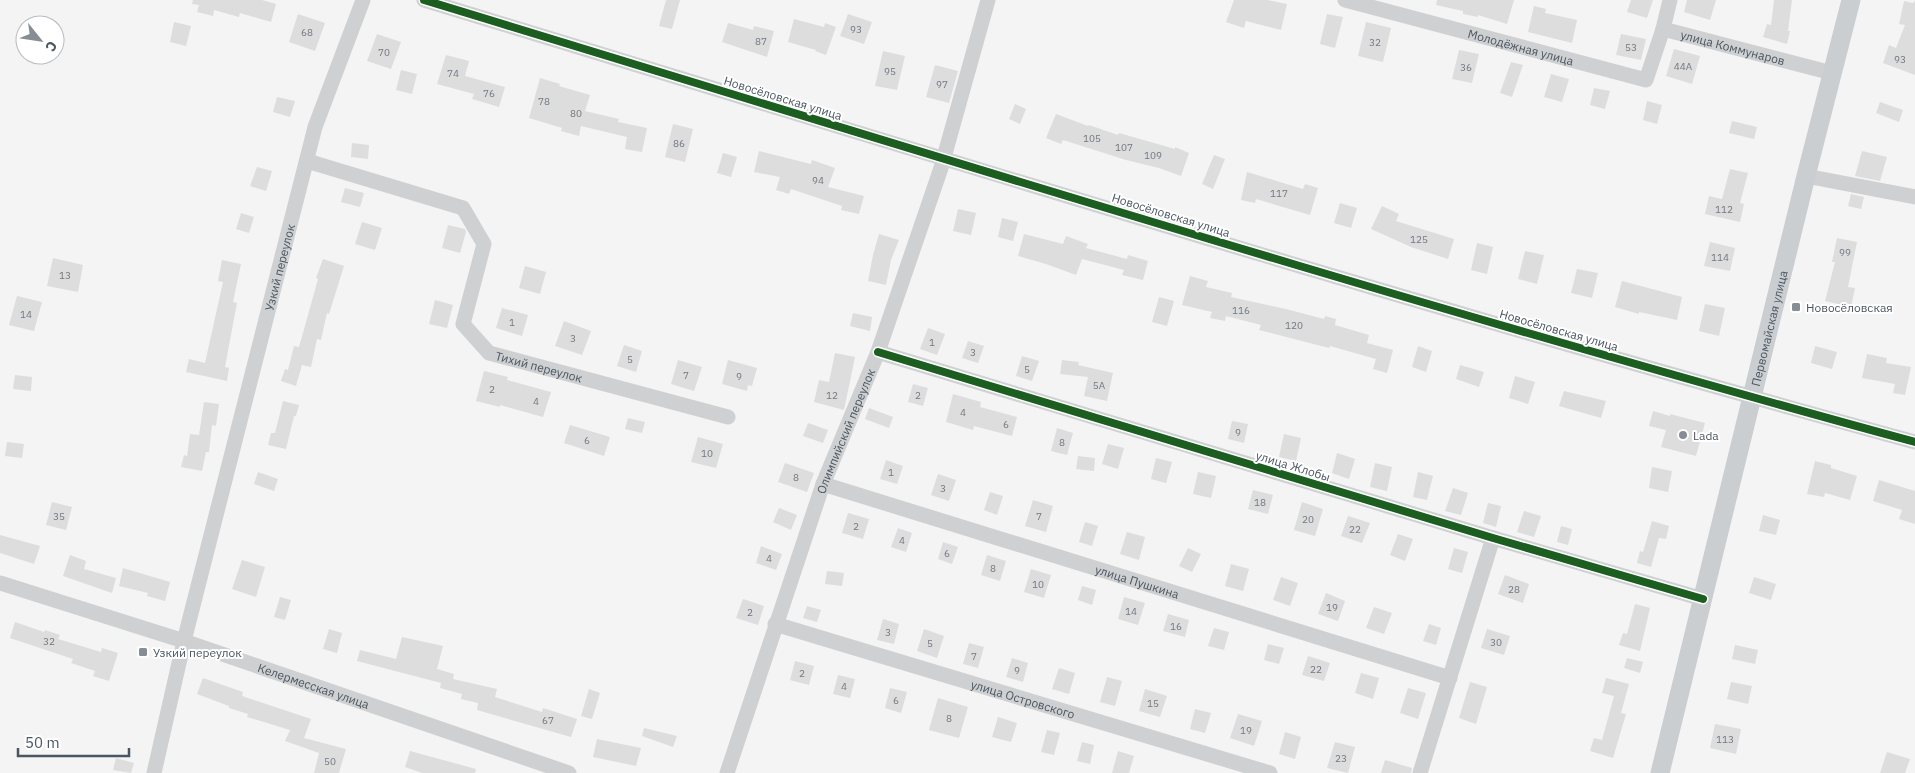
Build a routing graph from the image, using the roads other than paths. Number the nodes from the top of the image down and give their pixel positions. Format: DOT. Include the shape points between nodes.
graph roads {
  1 [pos="363,0"];
  2 [pos="424,0"];
  3 [pos="988,0"];
  4 [pos="1345,0"];
  5 [pos="1670,0"];
  6 [pos="1851,0"];
  7 [pos="1663,29"];
  8 [pos="1832,73"];
  9 [pos="944,158"];
  10 [pos="307,161"];
  11 [pos="1806,176"];
  12 [pos="1915,197"];
  13 [pos="878,352"];
  14 [pos="1752,397"];
  15 [pos="728,417"];
  16 [pos="1915,442"];
  17 [pos="823,484"];
  18 [pos="1494,538"];
  19 [pos="0,583"];
  20 [pos="1703,599"];
  21 [pos="775,624"];
  22 [pos="184,641"];
  23 [pos="1450,678"];
  24 [pos="154,773"];
  25 [pos="569,773"];
  26 [pos="727,773"];
  27 [pos="1270,773"];
  28 [pos="1420,773"];
  29 [pos="1660,773"];
  1 -- 10 [label="street, Узкий переулок" via="315,127"];
  2 -- 9 [label="street, Новосёловская улица"];
  3 -- 9 [label="street, Олимпийский переулок"];
  4 -- 7 [label="street, Молодёжная улица" via="1646,80"];
  5 -- 7 [label="street, улица Коммунаров"];
  6 -- 8 [label="main road, Первомайская улица"];
  7 -- 8 [label="street, улица Коммунаров"];
  8 -- 11 [label="main road, Первомайская улица"];
  9 -- 13 [label="street, Олимпийский переулок"];
  9 -- 14 [label="street, Новосёловская улица" via="1336,277"];
  10 -- 15 [label="street, Тихий переулок" via="463,208 484,244 463,324 489,352"];
  10 -- 22 [label="street, Узкий переулок"];
  11 -- 12 [label="street"];
  11 -- 14 [label="main road, Первомайская улица"];
  13 -- 17 [label="street, Олимпийский переулок"];
  13 -- 18 [label="street, улица Жлобы"];
  14 -- 16 [label="street, Новосёловская улица"];
  14 -- 20 [label="main road, Первомайская улица"];
  17 -- 21 [label="street, Олимпийский переулок"];
  17 -- 23 [label="street, улица Пушкина"];
  18 -- 20 [label="street, улица Жлобы"];
  18 -- 23 [label="street"];
  19 -- 22 [label="street, Келермесская улица"];
  20 -- 29 [label="main road, Первомайская улица"];
  21 -- 26 [label="street, Олимпийский переулок"];
  21 -- 27 [label="street, улица Островского"];
  22 -- 24 [label="street, Узкий переулок"];
  22 -- 25 [label="street, Келермесская улица"];
  23 -- 28 [label="street"];
}
